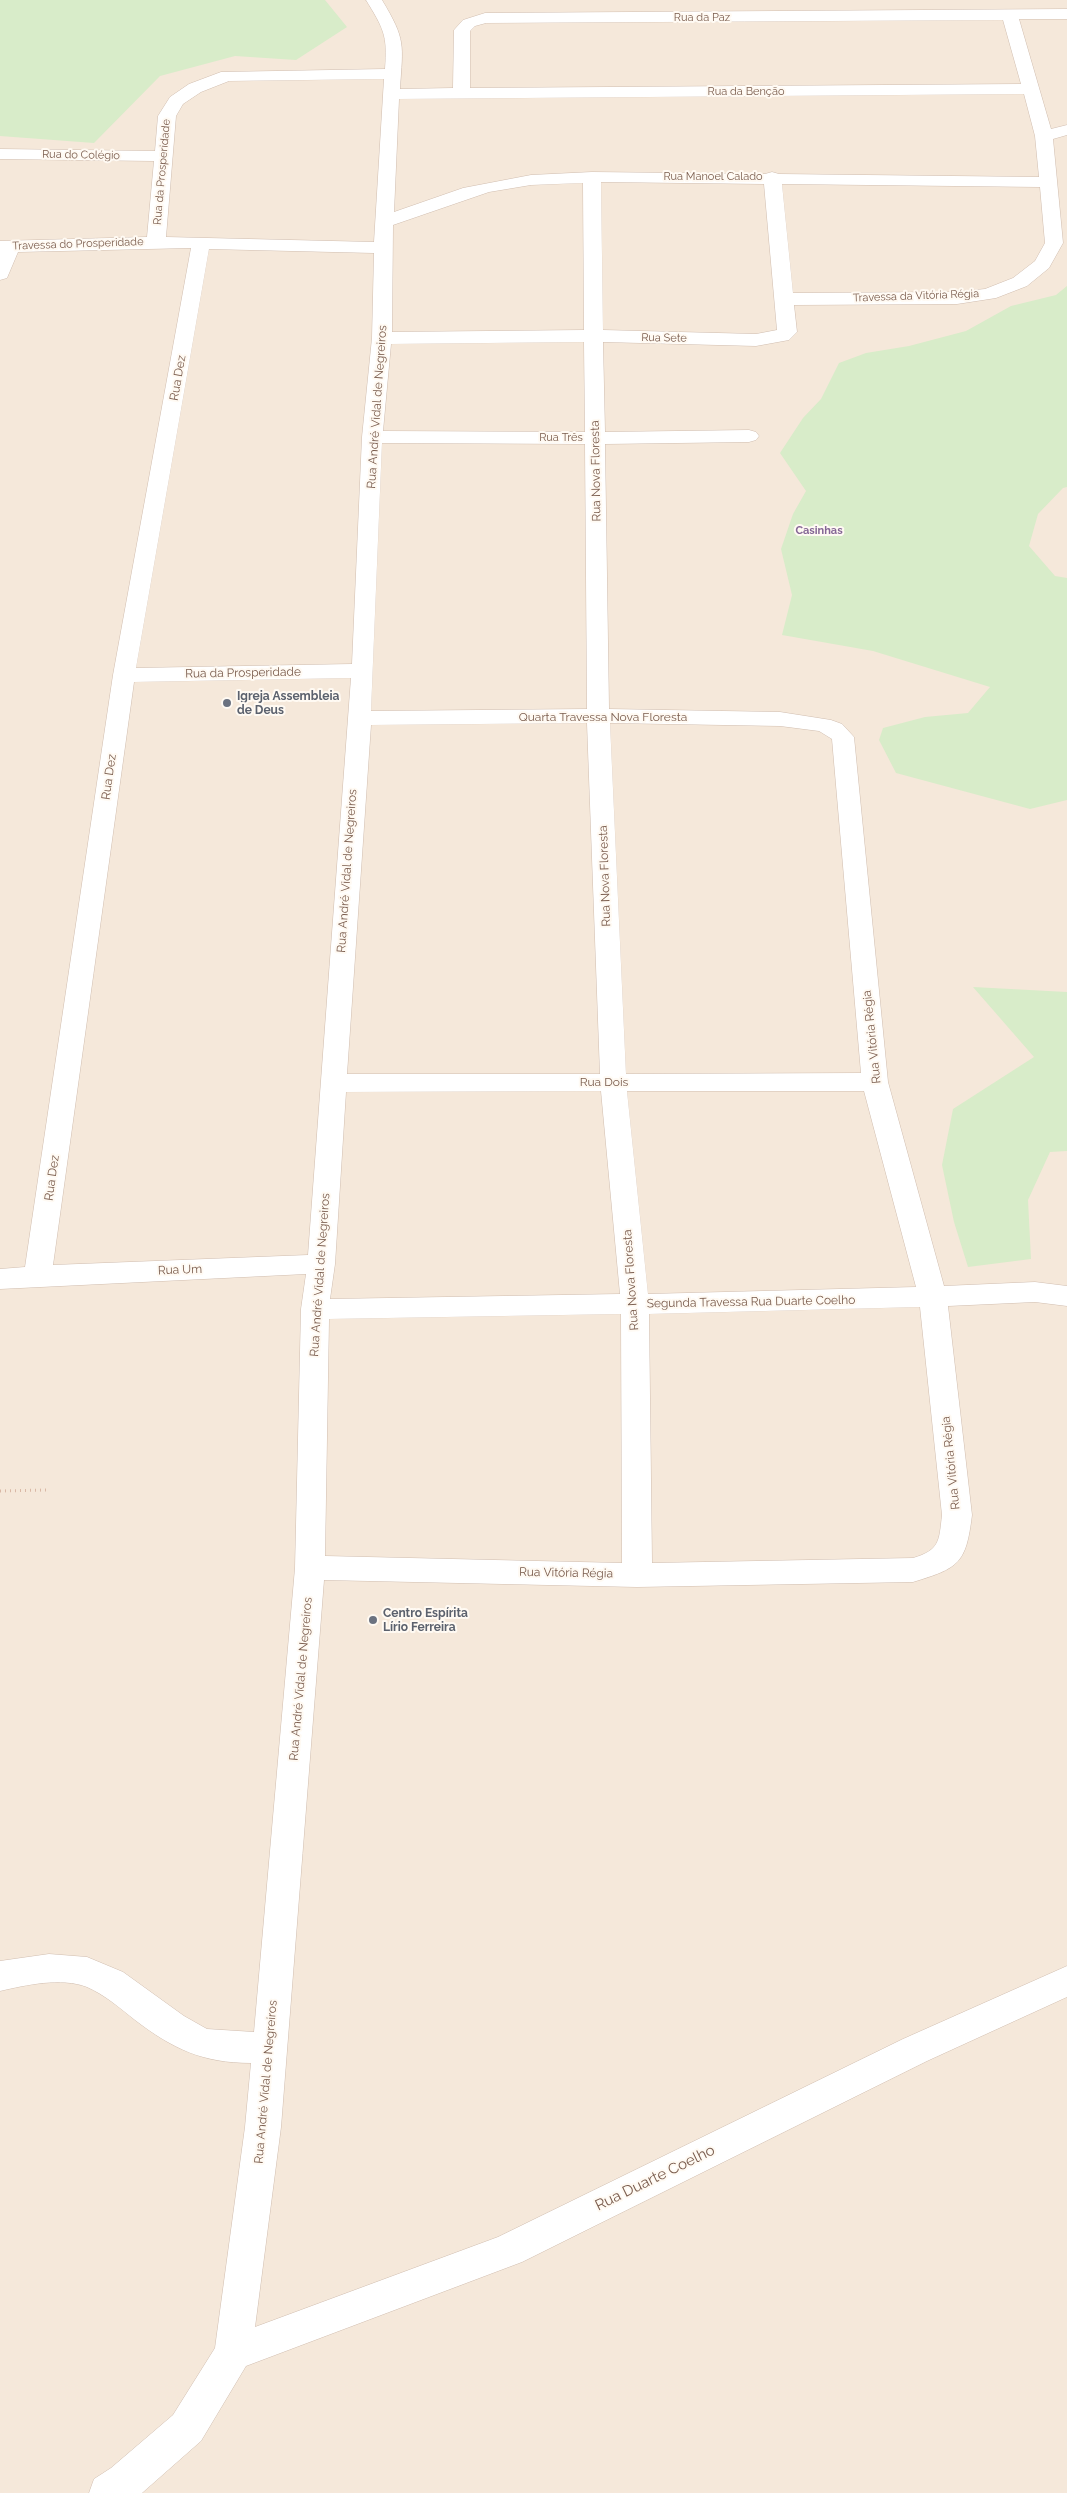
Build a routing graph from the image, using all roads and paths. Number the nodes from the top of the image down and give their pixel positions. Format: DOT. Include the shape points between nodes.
graph roads {
  1 [pos="374,0"];
  2 [pos="1067,14"];
  3 [pos="1010,16"];
  4 [pos="392,84"];
  5 [pos="1031,90"];
  6 [pos="461,94"];
  7 [pos="1067,130"];
  8 [pos="1044,136"];
  9 [pos="0,154"];
  10 [pos="162,156"];
  11 [pos="592,177"];
  12 [pos="772,177"];
  13 [pos="1048,182"];
  14 [pos="384,235"];
  15 [pos="156,242"];
  16 [pos="201,243"];
  17 [pos="5,247"];
  18 [pos="0,274"];
  19 [pos="786,299"];
  20 [pos="593,336"];
  21 [pos="382,338"];
  22 [pos="749,436"];
  23 [pos="372,437"];
  24 [pos="596,438"];
  25 [pos="363,671"];
  26 [pos="124,675"];
  27 [pos="598,716"];
  28 [pos="358,718"];
  29 [pos="843,737"];
  30 [pos="613,1082"];
  31 [pos="875,1082"];
  32 [pos="332,1083"];
  33 [pos="321,1264"];
  34 [pos="38,1276"];
  35 [pos="0,1279"];
  36 [pos="1067,1296"];
  37 [pos="933,1297"];
  38 [pos="635,1304"];
  39 [pos="315,1309"];
  40 [pos="46,1490"];
  41 [pos="0,1491"];
  42 [pos="310,1568"];
  43 [pos="636,1574"];
  44 [pos="0,1976"];
  45 [pos="1067,1981"];
  46 [pos="270,2048"];
  47 [pos="233,2353"];
  48 [pos="108,2493"];
  1 -- 4 [label="street, Rua André Vidal de Negreiros" via="391,28 396,58"];
  2 -- 3 [label="street, Rua da Paz"];
  3 -- 5 [label="street"];
  3 -- 6 [label="street, Rua da Paz" via="485,18 469,23 462,30"];
  4 -- 6 [label="street"];
  4 -- 10 [label="street, Rua da Prosperidade" via="227,76 214,79 176,101 167,116"];
  4 -- 14 [label="street, Rua André Vidal de Negreiros"];
  5 -- 6 [label="street, Rua da Benção"];
  5 -- 8 [label="street"];
  7 -- 8 [label="street"];
  8 -- 13 [label="street"];
  9 -- 10 [label="street, Rua do Colégio"];
  10 -- 15 [label="street, Rua da Prosperidade"];
  11 -- 12 [label="street, Rua Manoel Calado"];
  11 -- 14 [label="street, Rua Manoel Calado" via="523,181 478,190 437,202"];
  11 -- 20 [label="street, Rua Nova Floresta"];
  12 -- 13 [label="street, Rua Manoel Calado"];
  12 -- 19 [label="street, Rua Sete"];
  13 -- 19 [label="street, Travessa da Vitória Régia" via="1054,243 1042,264 1020,282 989,294 957,298"];
  14 -- 16 [label="street, Rua da Prosperidade"];
  14 -- 21 [label="street, Rua André Vidal de Negreiros"];
  15 -- 16 [label="street, Rua da Prosperidade"];
  15 -- 17 [label="street, Travessa do Prosperidade"];
  16 -- 26 [label="street, Rua Dez"];
  17 -- 18 [label="street"];
  19 -- 20 [label="street, Rua Sete" via="787,332 770,339"];
  20 -- 21 [label="street, Rua Sete"];
  20 -- 24 [label="street, Rua Nova Floresta"];
  21 -- 23 [label="street, Rua André Vidal de Negreiros"];
  22 -- 24 [label="street, Rua Três"];
  23 -- 24 [label="street, Rua Três"];
  23 -- 25 [label="street, Rua André Vidal de Negreiros"];
  24 -- 27 [label="street, Rua Nova Floresta"];
  25 -- 26 [label="street, Rua da Prosperidade"];
  25 -- 28 [label="street, Rua André Vidal de Negreiros"];
  26 -- 34 [label="street, Rua Dez"];
  27 -- 28 [label="street, Quarta Travessa Nova Floresta"];
  27 -- 29 [label="street, Quarta Travessa Nova Floresta" via="799,721 823,725"];
  27 -- 30 [label="street, Rua Nova Floresta"];
  28 -- 32 [label="street, Rua André Vidal de Negreiros"];
  29 -- 31 [label="street, Rua Vitória Régia"];
  30 -- 31 [label="street, Rua Dois"];
  30 -- 32 [label="street, Rua Dois"];
  30 -- 38 [label="street, Rua Nova Floresta"];
  31 -- 37 [label="street, Rua Vitória Régia"];
  32 -- 33 [label="street, Rua André Vidal de Negreiros"];
  33 -- 34 [label="street, Rua Um"];
  33 -- 39 [label="street, Rua André Vidal de Negreiros"];
  34 -- 35 [label="street"];
  36 -- 37 [label="street, Segunda Travessa Rua Duarte Coelho" via="1035,1292"];
  37 -- 38 [label="street, Segunda Travessa Rua Duarte Coelho"];
  37 -- 43 [label="street, Rua Vitória Régia" via="957,1515 953,1547 942,1562 913,1570"];
  38 -- 39 [label="street, Segunda Travessa Rua Duarte Coelho"];
  38 -- 43 [label="street, Rua Nova Floresta"];
  39 -- 42 [label="street, Rua André Vidal de Negreiros"];
  40 -- 41 [label="path"];
  42 -- 43 [label="street, Rua Vitória Régia"];
  42 -- 46 [label="street, Rua André Vidal de Negreiros"];
  44 -- 46 [label="street" via="34,1969 98,1976 200,2042 214,2046"];
  45 -- 47 [label="street, Rua Duarte Coelho" via="915,2050 510,2250"];
  46 -- 47 [label="street, Rua André Vidal de Negreiros" via="263,2127"];
  47 -- 48 [label="street, Rua André Vidal de Negreiros" via="187,2428"];
}
